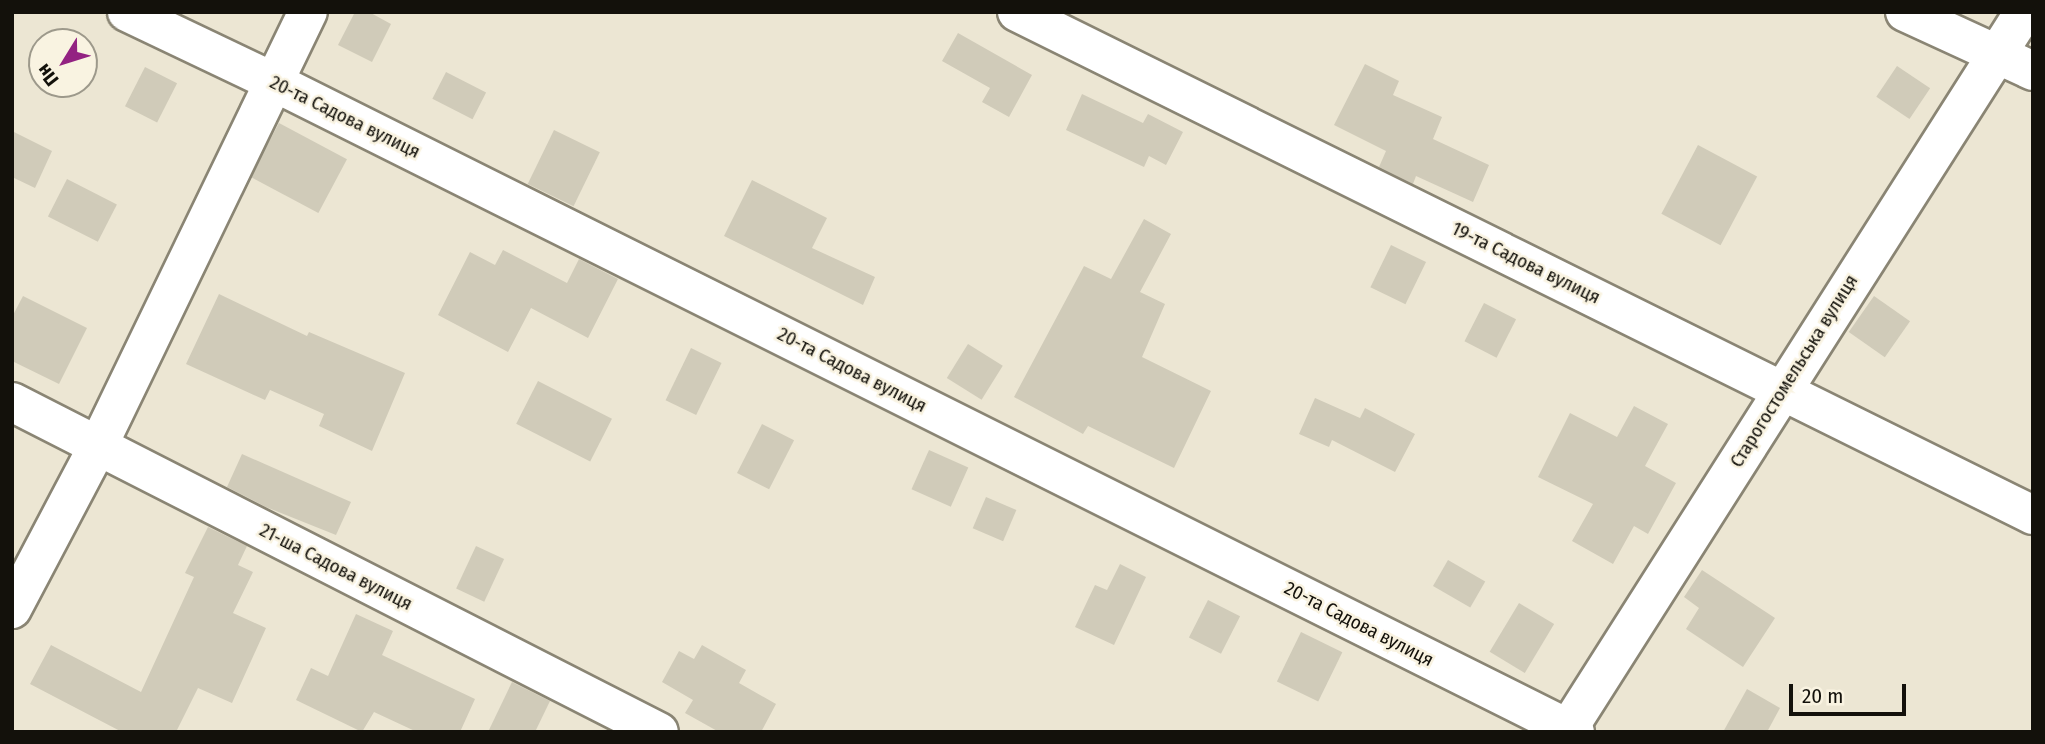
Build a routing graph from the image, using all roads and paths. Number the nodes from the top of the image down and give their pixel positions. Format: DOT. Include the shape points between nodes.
graph roads {
  1 [pos="127,12"];
  2 [pos="308,12"];
  3 [pos="1017,12"];
  4 [pos="1905,12"];
  5 [pos="2024,12"];
  6 [pos="1997,54"];
  7 [pos="2033,71"];
  8 [pos="276,83"];
  9 [pos="1783,390"];
  10 [pos="12,402"];
  11 [pos="98,446"];
  12 [pos="2033,515"];
  13 [pos="12,609"];
  14 [pos="1570,731"];
  15 [pos="659,732"];
  1 -- 8 [label="street, 20-та Садова вулиця"];
  2 -- 8 [label="street"];
  3 -- 9 [label="street, 19-та Садова вулиця"];
  4 -- 6 [label="street"];
  5 -- 6 [label="street, Старогостомельська вулиця"];
  6 -- 7 [label="street"];
  6 -- 9 [label="street, Старогостомельська вулиця"];
  8 -- 11 [label="street"];
  8 -- 14 [label="street, 20-та Садова вулиця"];
  9 -- 12 [label="street, 19-та Садова вулиця"];
  9 -- 14 [label="street, Старогостомельська вулиця"];
  10 -- 11 [label="street, 21-ша Садова вулиця"];
  11 -- 13 [label="street"];
  11 -- 15 [label="street, 21-ша Садова вулиця"];
}
